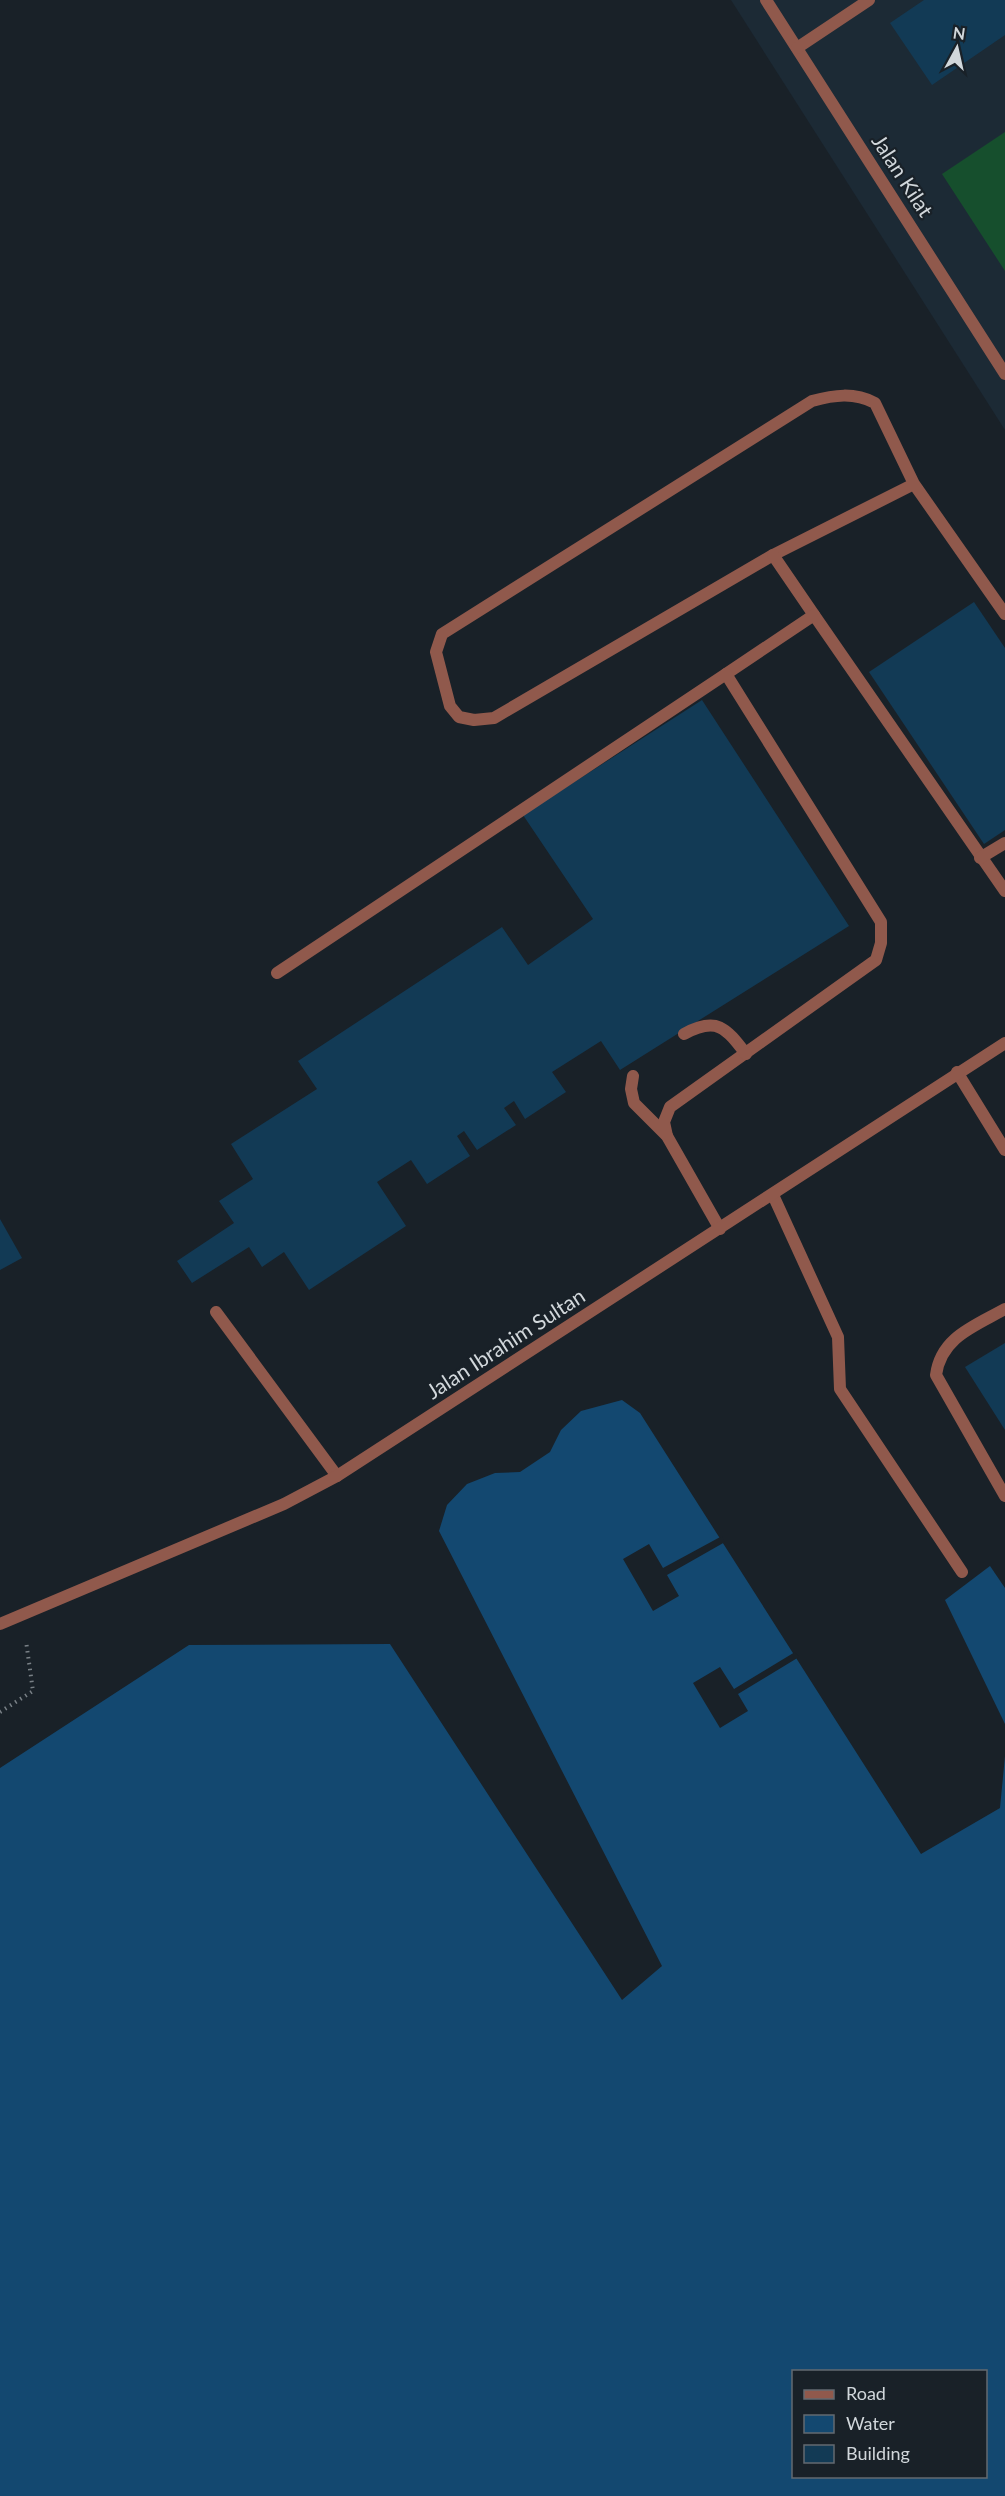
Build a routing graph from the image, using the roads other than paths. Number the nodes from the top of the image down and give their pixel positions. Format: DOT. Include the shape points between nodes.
graph roads {
  1 [pos="766,0"];
  2 [pos="869,0"];
  3 [pos="797,48"];
  4 [pos="1005,374"];
  5 [pos="914,484"];
  6 [pos="773,555"];
  7 [pos="1005,614"];
  8 [pos="814,615"];
  9 [pos="726,674"];
  10 [pos="1005,843"];
  11 [pos="980,858"];
  12 [pos="1005,891"];
  13 [pos="277,973"];
  14 [pos="684,1034"];
  15 [pos="1005,1043"];
  16 [pos="746,1054"];
  17 [pos="957,1072"];
  18 [pos="633,1076"];
  19 [pos="667,1136"];
  20 [pos="1005,1150"];
  21 [pos="773,1195"];
  22 [pos="720,1229"];
  23 [pos="1005,1309"];
  24 [pos="216,1312"];
  25 [pos="337,1476"];
  26 [pos="1005,1496"];
  27 [pos="962,1572"];
  28 [pos="0,1624"];
  1 -- 3 [label="street, Jalan Kilat"];
  2 -- 3 [label="street"];
  3 -- 4 [label="street, Jalan Kilat"];
  5 -- 6 [label="street"];
  5 -- 6 [label="street" via="875,403 862,397 836,395 812,401 442,634 436,652 450,706 459,717 494,717"];
  5 -- 7 [label="street"];
  6 -- 8 [label="street"];
  8 -- 9 [label="street"];
  8 -- 11 [label="street"];
  9 -- 13 [label="street"];
  9 -- 16 [label="street" via="881,922 876,960"];
  10 -- 11 [label="street"];
  11 -- 12 [label="street"];
  14 -- 16 [label="street" via="706,1024 720,1027 728,1030"];
  15 -- 17 [label="street, Jalan Ibrahim Sultan"];
  16 -- 19 [label="street" via="670,1107 664,1122"];
  17 -- 20 [label="street"];
  17 -- 21 [label="street, Jalan Ibrahim Sultan"];
  18 -- 19 [label="street" via="634,1103"];
  19 -- 22 [label="street"];
  21 -- 22 [label="street, Jalan Ibrahim Sultan"];
  21 -- 27 [label="street" via="838,1337 840,1389"];
  22 -- 25 [label="street, Jalan Ibrahim Sultan"];
  23 -- 26 [label="street" via="951,1341 938,1362 936,1375"];
  24 -- 25 [label="street"];
  25 -- 28 [label="street, Jalan Ibrahim Sultan" via="284,1504"];
}
